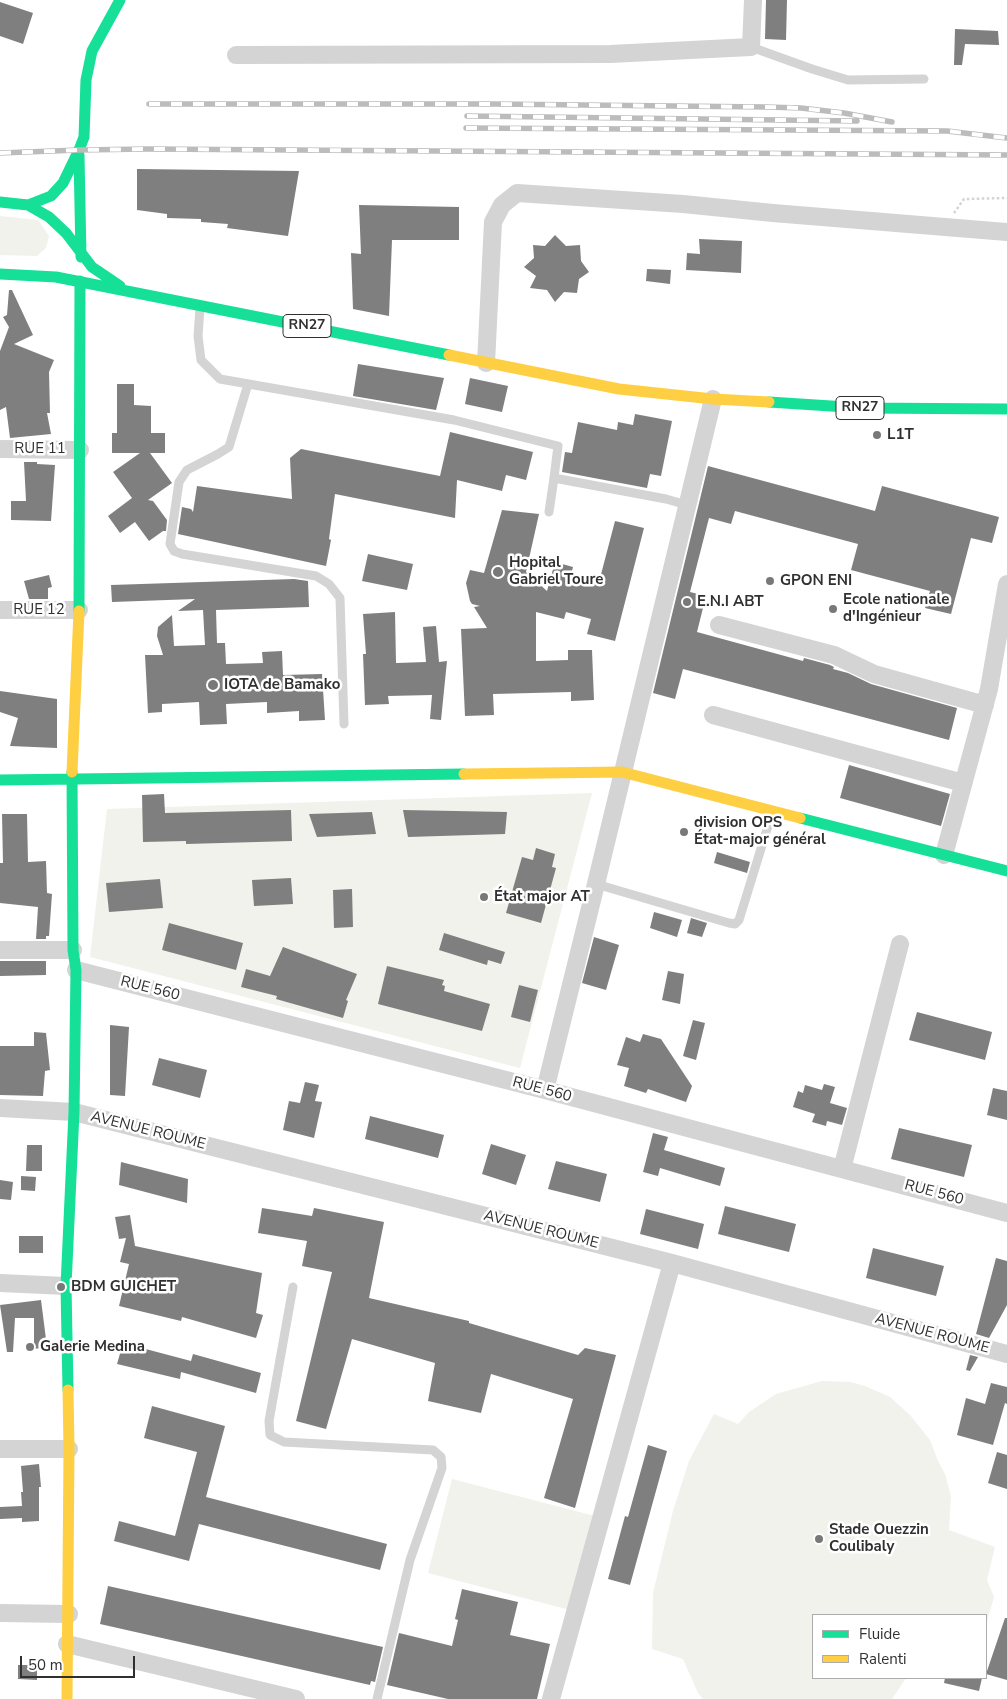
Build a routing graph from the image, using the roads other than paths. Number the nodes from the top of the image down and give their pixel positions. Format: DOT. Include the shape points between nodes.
graph roads {
  1 [pos="120,0"];
  2 [pos="753,0"];
  3 [pos="751,47"];
  4 [pos="236,55"];
  5 [pos="924,79"];
  6 [pos="79,150"];
  7 [pos="0,202"];
  8 [pos="28,205"];
  9 [pos="1007,232"];
  10 [pos="81,252"];
  11 [pos="0,274"];
  12 [pos="80,281"];
  13 [pos="128,291"];
  14 [pos="200,305"];
  15 [pos="486,363"];
  16 [pos="248,384"];
  17 [pos="712,400"];
  18 [pos="1007,409"];
  19 [pos="0,449"];
  20 [pos="80,450"];
  21 [pos="554,478"];
  22 [pos="687,505"];
  23 [pos="549,512"];
  24 [pos="1007,584"];
  25 [pos="0,610"];
  26 [pos="78,610"];
  27 [pos="719,625"];
  28 [pos="984,705"];
  29 [pos="713,715"];
  30 [pos="344,724"];
  31 [pos="622,772"];
  32 [pos="0,780"];
  33 [pos="72,780"];
  34 [pos="963,783"];
  35 [pos="773,812"];
  36 [pos="944,856"];
  37 [pos="1007,871"];
  38 [pos="596,884"];
  39 [pos="900,944"];
  40 [pos="0,950"];
  41 [pos="73,950"];
  42 [pos="76,970"];
  43 [pos="545,1090"];
  44 [pos="0,1108"];
  45 [pos="74,1112"];
  46 [pos="842,1169"];
  47 [pos="1007,1213"];
  48 [pos="672,1263"];
  49 [pos="0,1283"];
  50 [pos="66,1286"];
  51 [pos="293,1287"];
  52 [pos="1007,1354"];
  53 [pos="0,1449"];
  54 [pos="69,1449"];
  55 [pos="0,1613"];
  56 [pos="69,1614"];
  57 [pos="67,1644"];
  58 [pos="67,1699"];
  59 [pos="296,1699"];
  60 [pos="377,1699"];
  61 [pos="551,1699"];
  1 -- 6 [label="main road" via="92,51 86,80 84,136"];
  2 -- 3 [label="street"];
  3 -- 4 [label="street" via="610,54"];
  3 -- 5 [label="lane" via="848,80"];
  6 -- 8 [label="main road" via="62,183 51,196"];
  6 -- 10 [label="main road"];
  7 -- 8 [label="main road"];
  8 -- 10 [label="main road" via="66,233"];
  9 -- 15 [label="street" via="517,193 502,205 493,222"];
  10 -- 12 [label="main road"];
  10 -- 13 [label="main road" via="92,267"];
  11 -- 12 [label="main road, RN27" via="56,276"];
  12 -- 13 [label="main road, RN27"];
  12 -- 20 [label="main road"];
  13 -- 14 [label="main road, RN27"];
  14 -- 15 [label="main road, RN27"];
  14 -- 16 [label="lane" via="198,336 201,360 220,379"];
  15 -- 17 [label="main road, RN27" via="619,388"];
  16 -- 21 [label="lane" via="454,420 558,446"];
  16 -- 30 [label="lane" via="229,447 186,470 179,482 170,544 174,551 182,554 316,576 329,584 340,598"];
  17 -- 18 [label="main road, RN27" via="862,408"];
  17 -- 22 [label="street"];
  19 -- 20 [label="street, RUE 11"];
  20 -- 26 [label="main road"];
  21 -- 22 [label="lane"];
  21 -- 23 [label="lane"];
  22 -- 31 [label="street"];
  24 -- 28 [label="street"];
  25 -- 26 [label="street, RUE 12"];
  26 -- 33 [label="main road"];
  27 -- 28 [label="street" via="834,655 874,674"];
  28 -- 34 [label="street"];
  29 -- 34 [label="street"];
  31 -- 33 [label="main road"];
  31 -- 35 [label="main road"];
  31 -- 38 [label="street"];
  32 -- 33 [label="main road"];
  33 -- 41 [label="main road"];
  34 -- 36 [label="street"];
  35 -- 36 [label="main road"];
  35 -- 38 [label="lane" via="739,920 735,924"];
  36 -- 37 [label="main road"];
  38 -- 43 [label="street"];
  39 -- 46 [label="street"];
  40 -- 41 [label="street"];
  41 -- 42 [label="main road"];
  42 -- 43 [label="street, RUE 560"];
  42 -- 45 [label="main road"];
  43 -- 46 [label="street, RUE 560"];
  44 -- 45 [label="street, AVENUE ROUME"];
  45 -- 48 [label="street, AVENUE ROUME"];
  45 -- 50 [label="main road"];
  46 -- 47 [label="street, RUE 560"];
  48 -- 52 [label="street, AVENUE ROUME"];
  48 -- 61 [label="street"];
  49 -- 50 [label="street"];
  50 -- 54 [label="main road"];
  51 -- 60 [label="lane" via="269,1421 270,1435 284,1442 433,1450 441,1457 442,1468 410,1560"];
  53 -- 54 [label="street"];
  54 -- 56 [label="main road"];
  55 -- 56 [label="street"];
  56 -- 57 [label="main road"];
  57 -- 58 [label="main road"];
  57 -- 59 [label="street"];
}
